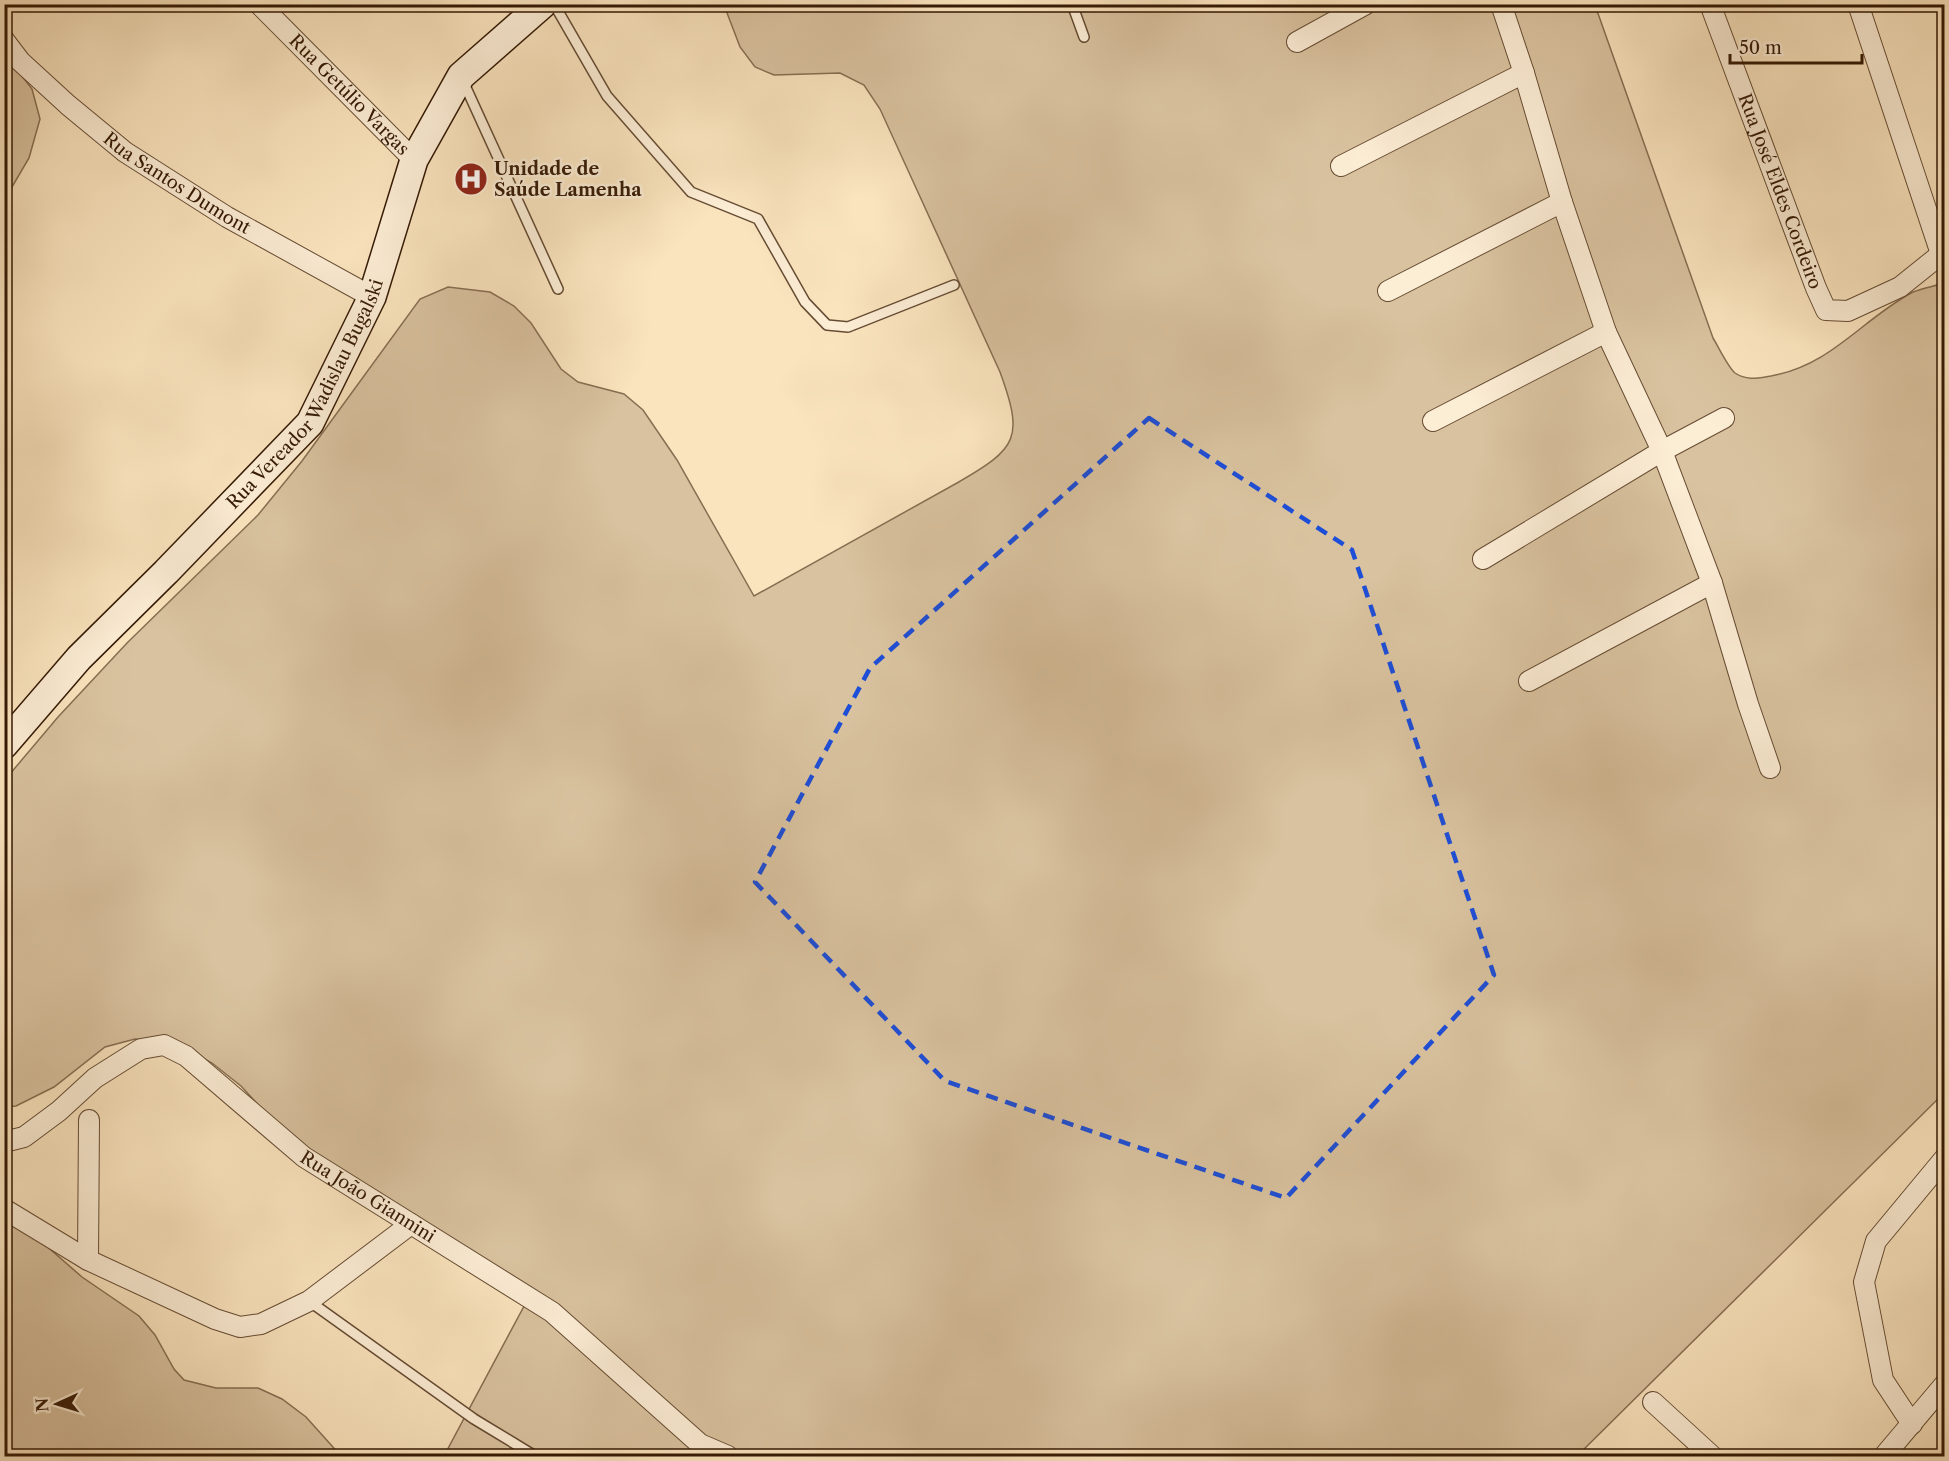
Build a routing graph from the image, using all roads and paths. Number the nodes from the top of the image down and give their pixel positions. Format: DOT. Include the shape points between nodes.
graph roads {
  1 [pos="258,4"];
  2 [pos="554,4"];
  3 [pos="1072,4"];
  4 [pos="1366,4"];
  5 [pos="1501,4"];
  6 [pos="1710,4"];
  7 [pos="1858,4"];
  8 [pos="530,9"];
  9 [pos="1084,37"];
  10 [pos="4,40"];
  11 [pos="1297,42"];
  12 [pos="1524,73"];
  13 [pos="461,76"];
  14 [pos="414,160"];
  15 [pos="1341,166"];
  16 [pos="1562,202"];
  17 [pos="1942,259"];
  18 [pos="954,285"];
  19 [pos="558,289"];
  20 [pos="1388,291"];
  21 [pos="372,297"];
  22 [pos="1606,332"];
  23 [pos="1724,418"];
  24 [pos="1433,421"];
  25 [pos="1662,451"];
  26 [pos="1483,559"];
  27 [pos="1712,583"];
  28 [pos="1529,681"];
  29 [pos="4,745"];
  30 [pos="1770,768"];
  31 [pos="89,1120"];
  32 [pos="4,1142"];
  33 [pos="1944,1159"];
  34 [pos="4,1209"];
  35 [pos="411,1224"];
  36 [pos="88,1260"];
  37 [pos="309,1301"];
  38 [pos="1944,1386"];
  39 [pos="1653,1402"];
  40 [pos="1912,1424"];
  41 [pos="535,1456"];
  42 [pos="728,1456"];
  43 [pos="1712,1456"];
  44 [pos="1884,1456"];
  1 -- 14 [label="street, Rua Getúlio Vargas"];
  2 -- 18 [label="lane" via="607,96 691,192 758,219 805,302 827,325 848,327"];
  3 -- 9 [label="lane"];
  4 -- 11 [label="street"];
  5 -- 12 [label="street"];
  6 -- 17 [label="street, Rua José Eldes Cordeiro" via="1826,310 1848,311 1899,287"];
  7 -- 17 [label="street"];
  8 -- 13 [label="main road, Rua Vereador Wadislau Bugalski"];
  10 -- 21 [label="street, Rua Santos Dumont" via="28,68 125,152 227,217"];
  12 -- 15 [label="street"];
  12 -- 16 [label="street"];
  13 -- 14 [label="main road, Rua Vereador Wadislau Bugalski"];
  13 -- 19 [label="lane"];
  14 -- 21 [label="main road, Rua Vereador Wadislau Bugalski"];
  16 -- 20 [label="street"];
  16 -- 22 [label="street"];
  21 -- 29 [label="main road, Rua Vereador Wadislau Bugalski" via="310,423 79,658"];
  22 -- 24 [label="street"];
  22 -- 25 [label="street"];
  23 -- 25 [label="street"];
  25 -- 26 [label="street"];
  25 -- 27 [label="street"];
  27 -- 28 [label="street"];
  27 -- 30 [label="street"];
  31 -- 36 [label="street"];
  32 -- 35 [label="street, Rua João Giannini" via="24,1137 95,1078 141,1049 164,1046 186,1056 304,1157"];
  33 -- 40 [label="street" via="1876,1240 1864,1282 1883,1380"];
  34 -- 36 [label="street"];
  35 -- 37 [label="street"];
  35 -- 42 [label="street, Rua João Giannini" via="552,1312 700,1444"];
  36 -- 37 [label="street" via="240,1327 261,1324"];
  37 -- 41 [label="lane" via="474,1419"];
  38 -- 40 [label="street"];
  39 -- 43 [label="street"];
  40 -- 44 [label="street"];
}
